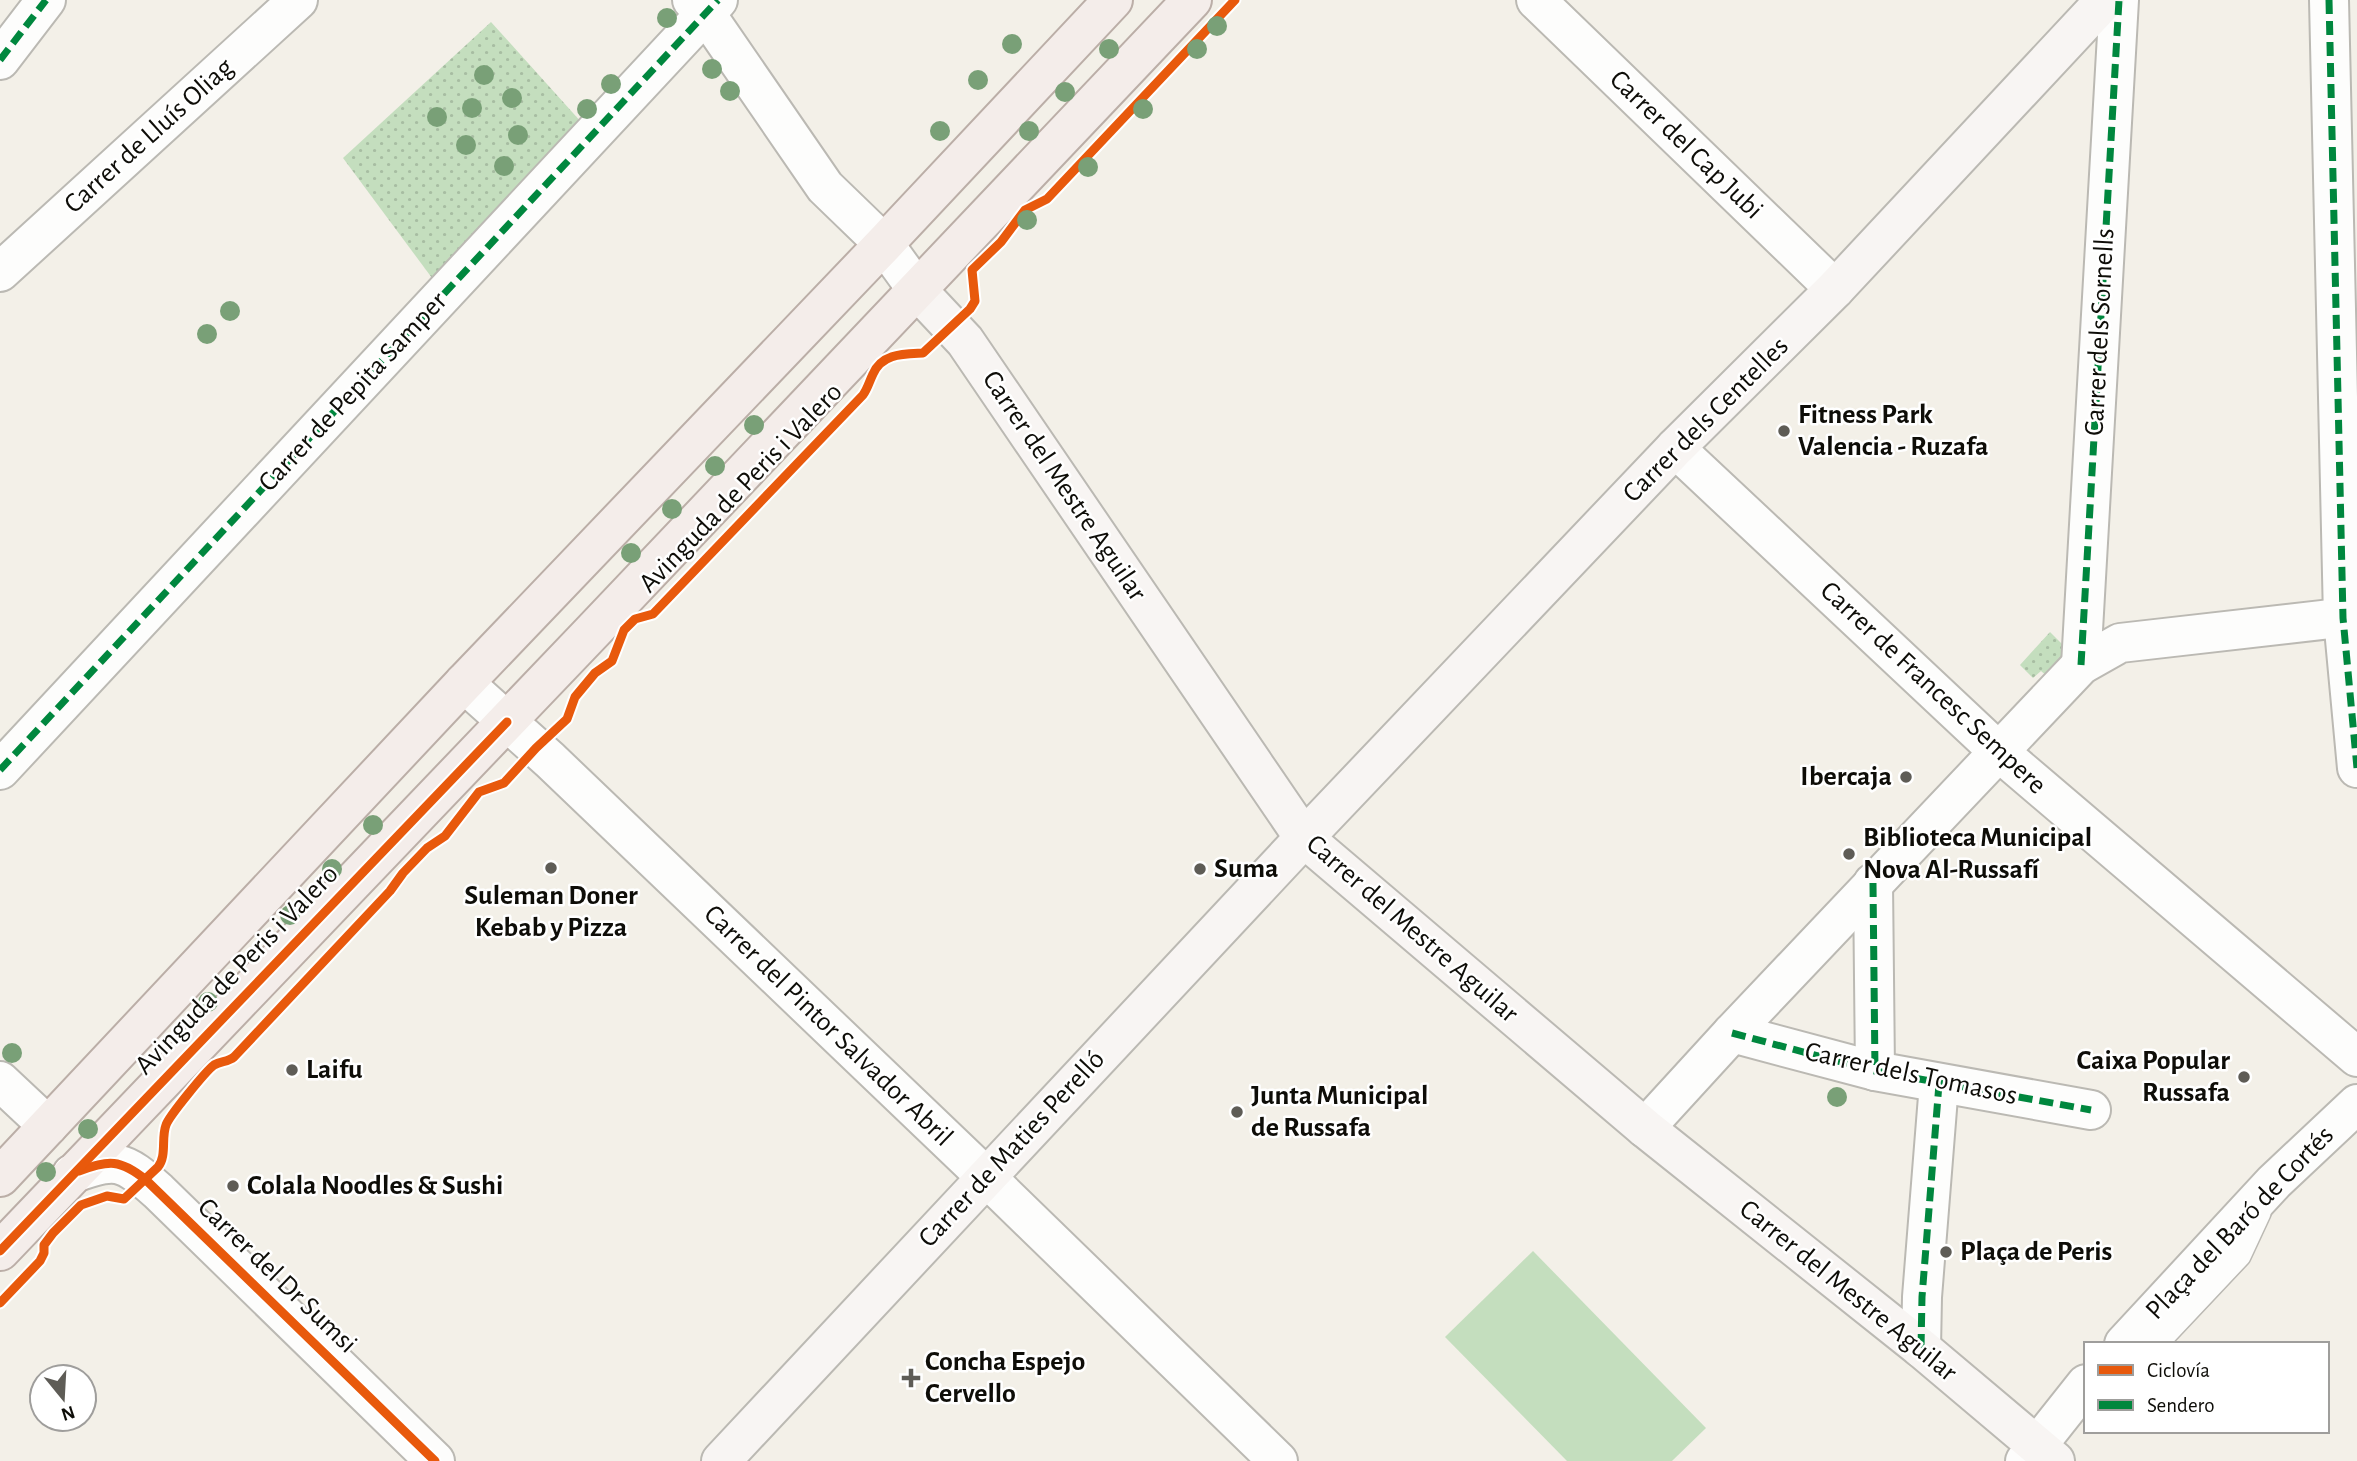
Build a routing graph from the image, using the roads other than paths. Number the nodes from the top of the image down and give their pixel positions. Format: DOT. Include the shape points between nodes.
graph roads {
  1 [pos="46,0"];
  2 [pos="298,0"];
  3 [pos="1113,0"];
  4 [pos="1192,0"];
  5 [pos="1536,0"];
  6 [pos="2105,0"];
  7 [pos="2119,0"];
  8 [pos="2329,0"];
  9 [pos="705,5"];
  10 [pos="0,60"];
  11 [pos="884,244"];
  12 [pos="0,272"];
  13 [pos="1835,289"];
  14 [pos="918,291"];
  15 [pos="1675,448"];
  16 [pos="2350,617"];
  17 [pos="2081,665"];
  18 [pos="464,682"];
  19 [pos="507,722"];
  20 [pos="1998,751"];
  21 [pos="2357,768"];
  22 [pos="0,770"];
  23 [pos="1304,838"];
  24 [pos="1873,883"];
  25 [pos="1732,1033"];
  26 [pos="2357,1058"];
  27 [pos="1875,1071"];
  28 [pos="0,1081"];
  29 [pos="1939,1084"];
  30 [pos="2357,1104"];
  31 [pos="2091,1110"];
  32 [pos="48,1126"];
  33 [pos="1644,1128"];
  34 [pos="72,1174"];
  35 [pos="0,1177"];
  36 [pos="986,1177"];
  37 [pos="2274,1182"];
  38 [pos="0,1251"];
  39 [pos="2126,1342"];
  40 [pos="2159,1342"];
  41 [pos="1920,1348"];
  42 [pos="2084,1387"];
  43 [pos="2039,1456"];
  44 [pos="435,1461"];
  45 [pos="721,1461"];
  46 [pos="1278,1461"];
  1 -- 10 [label="street"];
  2 -- 12 [label="street, Carrer de Lluís Oliag"];
  3 -- 11 [label="main road, Avinguda de Peris i Valero"];
  4 -- 14 [label="main road, Avinguda de Peris i Valero"];
  5 -- 13 [label="street, Carrer del Cap Jubi"];
  6 -- 13 [label="main road, Carrer dels Centelles"];
  7 -- 17 [label="street, Carrer dels Sornells"];
  8 -- 16 [label="street"];
  9 -- 11 [label="street" via="825,187"];
  9 -- 22 [label="street, Carrer de Pepita Samper"];
  11 -- 14 [label="street"];
  11 -- 18 [label="main road, Avinguda de Peris i Valero"];
  13 -- 15 [label="main road, Carrer dels Centelles"];
  14 -- 19 [label="main road, Avinguda de Peris i Valero"];
  14 -- 23 [label="main road, Carrer del Mestre Aguilar" via="965,341"];
  15 -- 20 [label="street, Carrer de Francesc Sempere"];
  15 -- 23 [label="main road, Carrer dels Centelles"];
  16 -- 17 [label="street" via="2120,643"];
  16 -- 21 [label="street"];
  17 -- 20 [label="street"];
  18 -- 19 [label="street, Carrer del Pintor Salvador Abril"];
  18 -- 32 [label="main road, Avinguda de Peris i Valero"];
  19 -- 34 [label="main road, Avinguda de Peris i Valero"];
  19 -- 36 [label="street, Carrer del Pintor Salvador Abril"];
  20 -- 24 [label="street"];
  20 -- 26 [label="street, Carrer de Francesc Sempere"];
  23 -- 33 [label="main road, Carrer del Mestre Aguilar"];
  23 -- 36 [label="main road, Carrer de Maties Perelló"];
  24 -- 25 [label="street"];
  24 -- 27 [label="street"];
  25 -- 27 [label="street, Carrer dels Tomasos"];
  25 -- 33 [label="street"];
  27 -- 29 [label="street, Carrer dels Tomasos"];
  28 -- 32 [label="street"];
  29 -- 31 [label="street, Carrer dels Tomasos"];
  29 -- 41 [label="street"];
  30 -- 37 [label="street, Plaça del Baró de Cortés"];
  32 -- 35 [label="main road, Avinguda de Peris i Valero"];
  33 -- 41 [label="main road, Carrer del Mestre Aguilar"];
  34 -- 38 [label="main road, Avinguda de Peris i Valero"];
  34 -- 44 [label="street, Carrer del Dr Sumsi" via="97,1164 130,1168"];
  36 -- 45 [label="main road, Carrer de Maties Perelló"];
  36 -- 46 [label="street, Carrer del Pintor Salvador Abril"];
  37 -- 39 [label="street, Plaça del Baró de Cortés"];
  37 -- 40 [label="lane" via="2240,1256"];
  41 -- 43 [label="main road, Carrer del Mestre Aguilar"];
  42 -- 43 [label="street"];
}
